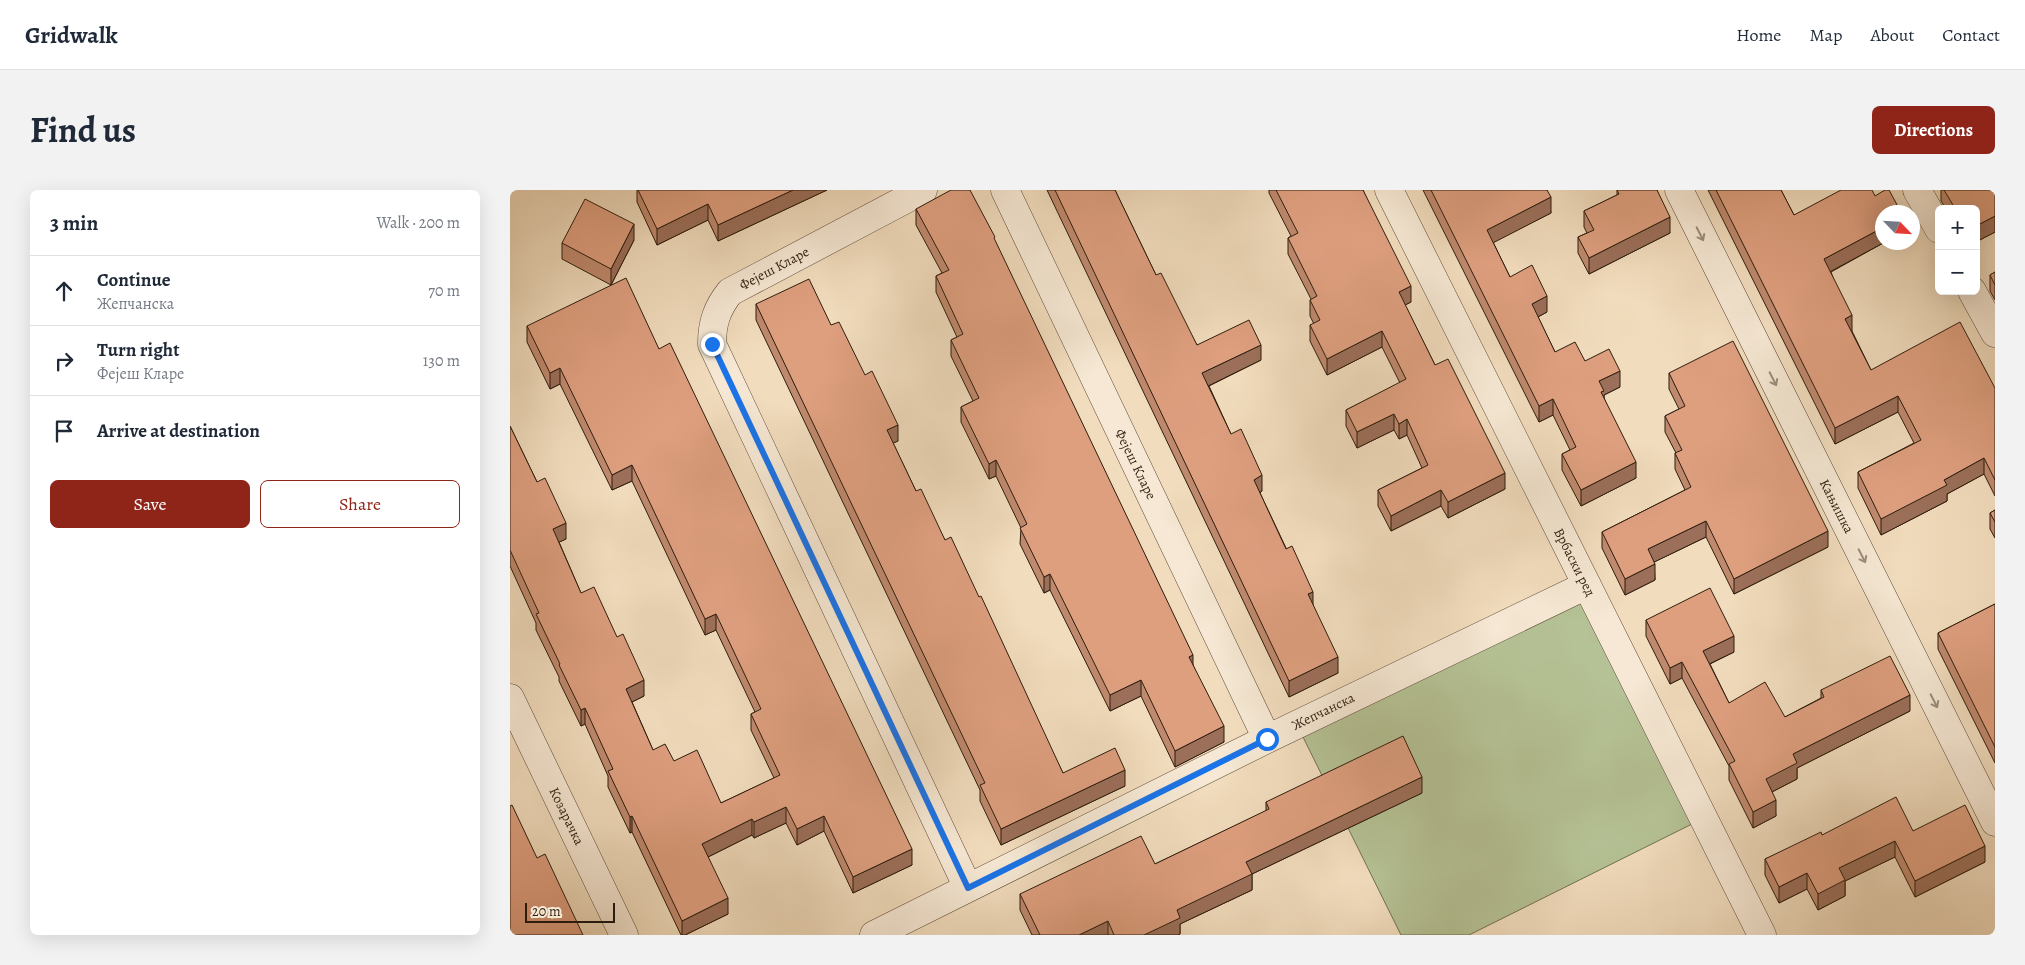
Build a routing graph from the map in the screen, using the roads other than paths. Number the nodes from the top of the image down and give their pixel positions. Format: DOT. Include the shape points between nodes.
graph roads {
  1 [pos="923,190"];
  2 [pos="1005,190"];
  3 [pos="1389,190"];
  4 [pos="1679,190"];
  5 [pos="1917,190"];
  6 [pos="1935,222"];
  7 [pos="1974,295"];
  8 [pos="1995,333"];
  9 [pos="1587,585"];
  10 [pos="510,698"];
  11 [pos="1267,739"];
  12 [pos="1995,822"];
  13 [pos="968,888"];
  14 [pos="624,935"];
  15 [pos="874,935"];
  16 [pos="1762,935"];
  1 -- 13 [label="street, Фејеш Кларе" via="730,292 714,320 712,344"];
  2 -- 11 [label="street, Фејеш Кларе"];
  3 -- 9 [label="street, Врбаски ред"];
  4 -- 12 [label="street, Кањишка, one-way"];
  5 -- 6 [label="street"];
  7 -- 8 [label="street"];
  9 -- 11 [label="street, Жепчанска"];
  9 -- 16 [label="street, Врбаски ред"];
  10 -- 14 [label="street, Козарачка"];
  11 -- 13 [label="street, Жепчанска"];
  13 -- 15 [label="street, Жепчанска"];
}
